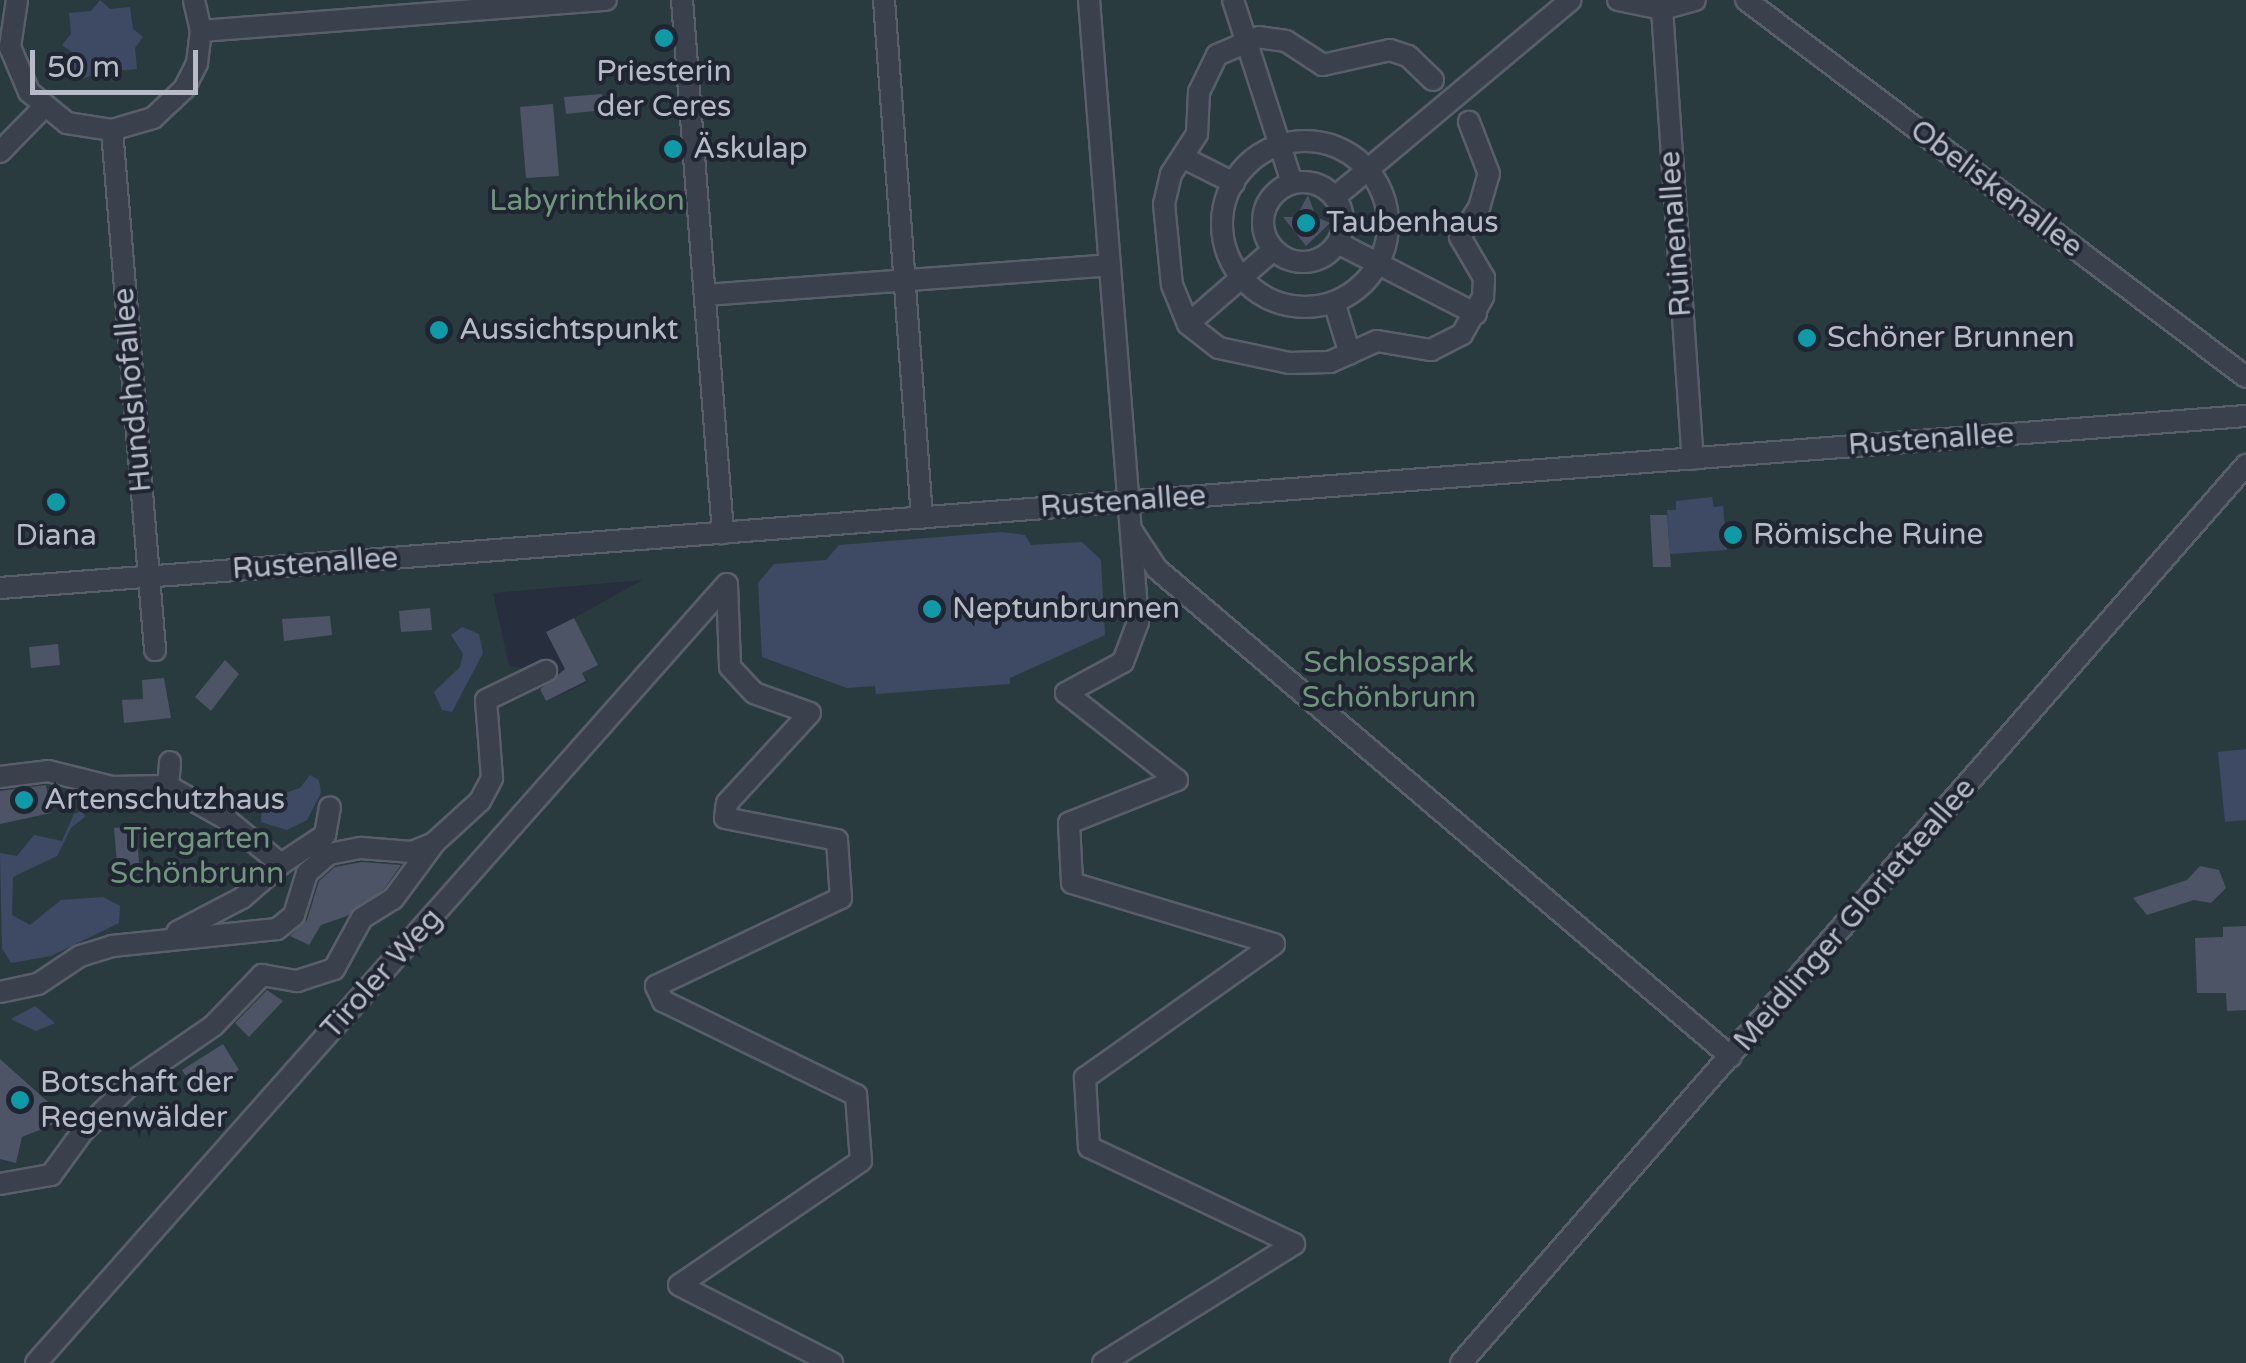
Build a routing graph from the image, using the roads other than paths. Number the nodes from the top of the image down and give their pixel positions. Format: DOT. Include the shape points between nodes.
graph roads {
  1 [pos="17,0"];
  2 [pos="194,0"];
  3 [pos="606,0"];
  4 [pos="682,0"];
  5 [pos="884,0"];
  6 [pos="1089,0"];
  7 [pos="1233,0"];
  8 [pos="1571,0"];
  9 [pos="1618,0"];
  10 [pos="1695,0"];
  11 [pos="1746,0"];
  12 [pos="1662,9"];
  13 [pos="201,31"];
  14 [pos="1242,39"];
  15 [pos="5,48"];
  16 [pos="1433,80"];
  17 [pos="43,108"];
  18 [pos="1469,122"];
  19 [pos="112,130"];
  20 [pos="1279,146"];
  21 [pos="0,152"];
  22 [pos="1184,158"];
  23 [pos="1368,170"];
  24 [pos="1234,183"];
  25 [pos="1292,183"];
  26 [pos="1334,197"];
  27 [pos="1338,243"];
  28 [pos="1272,250"];
  29 [pos="1378,264"];
  30 [pos="1110,265"];
  31 [pos="1241,278"];
  32 [pos="904,280"];
  33 [pos="704,295"];
  34 [pos="1334,302"];
  35 [pos="1476,314"];
  36 [pos="1188,324"];
  37 [pos="1350,354"];
  38 [pos="2246,377"];
  39 [pos="2246,416"];
  40 [pos="1693,459"];
  41 [pos="2246,465"];
  42 [pos="1128,502"];
  43 [pos="922,518"];
  44 [pos="1131,529"];
  45 [pos="723,533"];
  46 [pos="149,577"];
  47 [pos="0,588"];
  48 [pos="155,650"];
  49 [pos="546,670"];
  50 [pos="170,762"];
  51 [pos="0,777"];
  52 [pos="168,786"];
  53 [pos="330,807"];
  54 [pos="434,843"];
  55 [pos="280,864"];
  56 [pos="168,936"];
  57 [pos="0,992"];
  58 [pos="1730,1057"];
  59 [pos="0,1184"];
  60 [pos="36,1363"];
  61 [pos="832,1363"];
  62 [pos="1103,1363"];
  63 [pos="1461,1363"];
  1 -- 15 [label="street"];
  2 -- 13 [label="street"];
  3 -- 13 [label="street"];
  4 -- 33 [label="street"];
  5 -- 32 [label="street"];
  6 -- 30 [label="street"];
  7 -- 14 [label="street"];
  8 -- 23 [label="street"];
  9 -- 12 [label="street"];
  10 -- 12 [label="street"];
  11 -- 38 [label="street, Obeliskenallee"];
  12 -- 40 [label="street, Ruinenallee"];
  13 -- 19 [label="street" via="184,89 153,118"];
  14 -- 16 [label="street" via="1286,41 1323,64 1390,50 1408,56"];
  14 -- 20 [label="street"];
  14 -- 22 [label="street" via="1206,68 1198,134"];
  15 -- 17 [label="street"];
  17 -- 19 [label="street" via="75,126"];
  17 -- 21 [label="street"];
  18 -- 35 [label="street" via="1489,174 1480,208 1460,236 1484,278"];
  19 -- 46 [label="street, Hundshofallee"];
  20 -- 23 [label="street" via="1334,146"];
  20 -- 24 [label="street" via="1253,160"];
  20 -- 25 [label="street"];
  22 -- 24 [label="street"];
  22 -- 36 [label="street" via="1164,204 1172,285"];
  23 -- 26 [label="street"];
  23 -- 29 [label="street" via="1387,210"];
  24 -- 31 [label="street" via="1222,224"];
  25 -- 26 [label="street" via="1311,182"];
  25 -- 28 [label="street" via="1264,211"];
  26 -- 27 [label="street" via="1344,221"];
  27 -- 28 [label="street" via="1307,263"];
  27 -- 29 [label="street"];
  28 -- 31 [label="street"];
  29 -- 34 [label="street" via="1360,287"];
  29 -- 35 [label="street"];
  30 -- 32 [label="street"];
  30 -- 42 [label="street"];
  31 -- 34 [label="street" via="1284,305"];
  31 -- 36 [label="street"];
  32 -- 33 [label="street"];
  32 -- 43 [label="street"];
  33 -- 45 [label="street"];
  34 -- 37 [label="street"];
  35 -- 37 [label="street" via="1462,334 1431,350 1377,341"];
  36 -- 37 [label="street" via="1219,348 1289,363"];
  39 -- 40 [label="street, Rustenallee"];
  40 -- 42 [label="street, Rustenallee"];
  41 -- 58 [label="street, Meidlinger Glorietteallee"];
  42 -- 43 [label="street, Rustenallee"];
  42 -- 44 [label="street"];
  43 -- 45 [label="street, Rustenallee"];
  44 -- 58 [label="street" via="1157,569"];
  44 -- 62 [label="street" via="1138,622 1124,662 1066,693 1177,780 1069,823 1072,883 1274,944 1084,1078 1088,1148 1294,1244"];
  45 -- 46 [label="street, Rustenallee"];
  46 -- 47 [label="street, Rustenallee"];
  46 -- 48 [label="street, Hundshofallee"];
  49 -- 54 [label="street" via="486,700 492,778 480,801"];
  50 -- 52 [label="street"];
  51 -- 52 [label="street" via="48,771 112,786"];
  52 -- 55 [label="street" via="226,819"];
  53 -- 55 [label="street" via="325,835"];
  54 -- 56 [label="street" via="412,852 361,848 329,854 307,873 294,915 276,929"];
  54 -- 59 [label="street" via="393,899 362,918 334,969 297,981 262,974 214,1026 159,1060 112,1102 51,1175"];
  55 -- 56 [label="street" via="242,898"];
  56 -- 57 [label="street" via="94,950 38,984"];
  58 -- 63 [label="street, Meidlinger Glorietteallee"];
  60 -- 61 [label="street, Tiroler Weg" via="727,584 730,667 754,693 810,712 727,803 725,818 837,840 841,898 656,986 663,1000 856,1096 861,1162 679,1285"];
}
